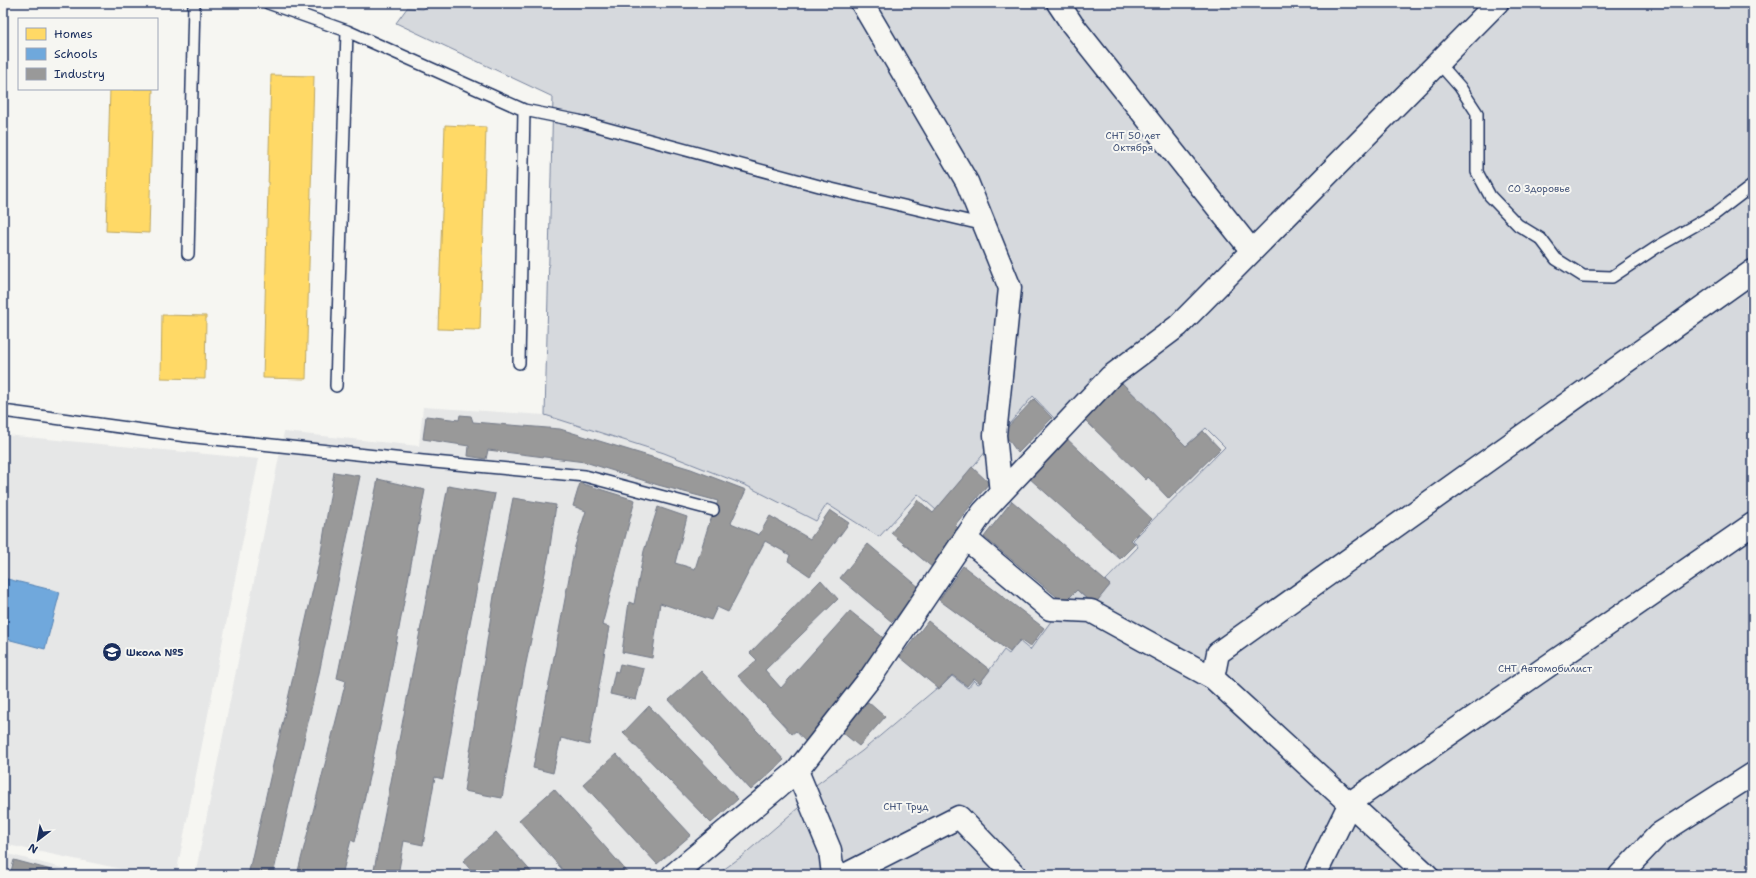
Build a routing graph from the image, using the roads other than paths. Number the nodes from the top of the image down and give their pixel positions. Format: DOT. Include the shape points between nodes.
graph roads {
  1 [pos="194,3"];
  2 [pos="268,3"];
  3 [pos="862,3"];
  4 [pos="1058,3"];
  5 [pos="1497,3"];
  6 [pos="347,31"];
  7 [pos="1438,62"];
  8 [pos="524,110"];
  9 [pos="1753,185"];
  10 [pos="985,225"];
  11 [pos="1252,251"];
  12 [pos="188,254"];
  13 [pos="1753,271"];
  14 [pos="519,363"];
  15 [pos="336,386"];
  16 [pos="3,411"];
  17 [pos="1001,493"];
  18 [pos="713,510"];
  19 [pos="1753,524"];
  20 [pos="965,538"];
  21 [pos="1213,678"];
  22 [pos="797,771"];
  23 [pos="1753,774"];
  24 [pos="1350,804"];
  25 [pos="673,875"];
  26 [pos="833,875"];
  27 [pos="845,875"];
  28 [pos="1015,875"];
  29 [pos="1315,875"];
  30 [pos="1427,875"];
  31 [pos="1620,875"];
  1 -- 12 [label="lane"];
  2 -- 6 [label="lane"];
  3 -- 10 [label="street" via="967,182"];
  4 -- 11 [label="street"];
  5 -- 7 [label="street"];
  6 -- 8 [label="lane"];
  6 -- 15 [label="lane"];
  7 -- 9 [label="lane" via="1477,112 1478,172 1490,196 1518,225 1541,239 1556,259 1583,276 1612,276 1716,214"];
  7 -- 11 [label="street"];
  8 -- 10 [label="lane" via="579,121 823,187"];
  8 -- 14 [label="lane"];
  10 -- 17 [label="street" via="1010,288 995,435"];
  11 -- 17 [label="street" via="1178,326 1110,377"];
  13 -- 21 [label="street" via="1218,653"];
  16 -- 18 [label="lane" via="186,436 584,476"];
  17 -- 20 [label="street" via="983,512"];
  19 -- 24 [label="street"];
  20 -- 21 [label="street" via="1050,609 1091,611"];
  20 -- 22 [label="street" via="871,677"];
  21 -- 24 [label="street"];
  22 -- 25 [label="street"];
  22 -- 26 [label="street" via="830,850"];
  23 -- 31 [label="street" via="1659,834"];
  24 -- 29 [label="street"];
  24 -- 30 [label="street"];
  27 -- 28 [label="street" via="959,817"];
}
